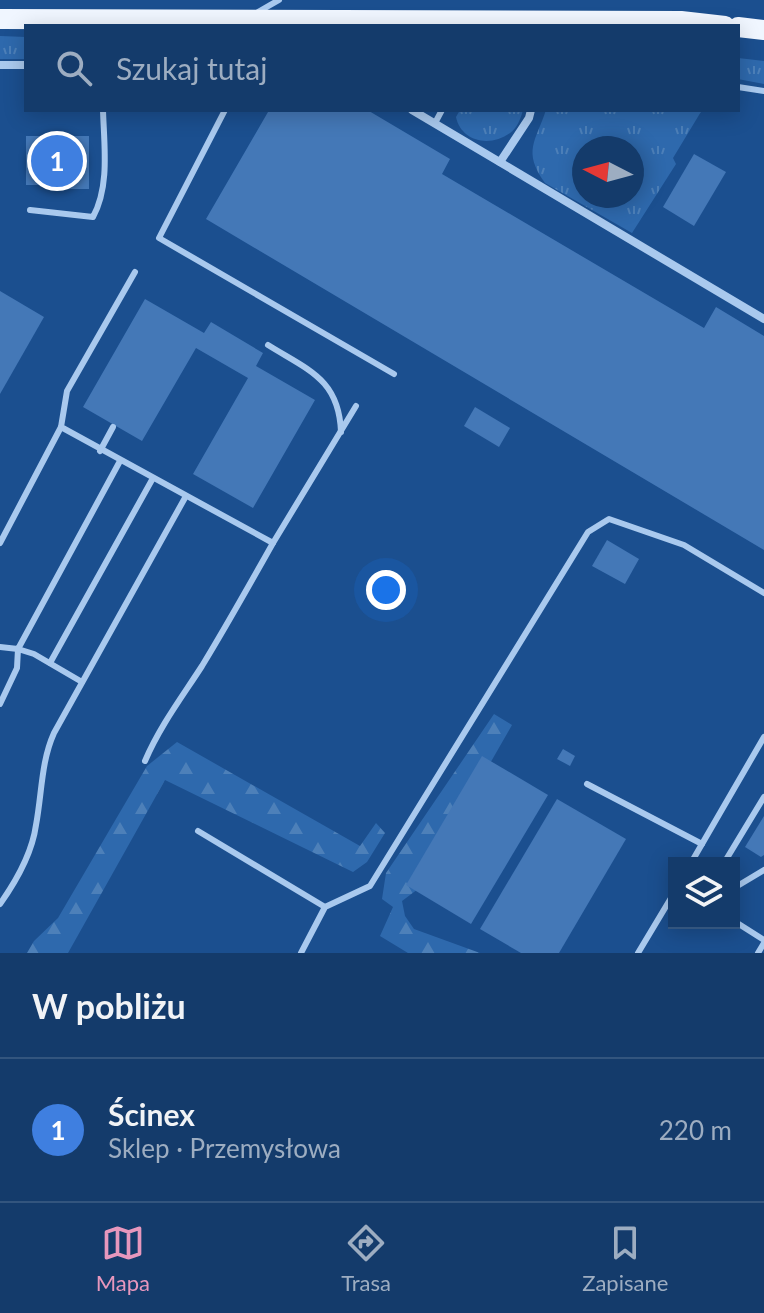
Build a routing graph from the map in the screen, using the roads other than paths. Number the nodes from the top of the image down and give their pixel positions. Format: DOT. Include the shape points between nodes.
graph roads {
  1 [pos="279,0"];
  2 [pos="0,19"];
  3 [pos="246,20"];
  4 [pos="547,23"];
  5 [pos="707,24"];
  6 [pos="740,27"];
  7 [pos="764,30"];
  8 [pos="0,65"];
  9 [pos="24,65"];
  10 [pos="740,87"];
  11 [pos="764,91"];
  12 [pos="103,112"];
  13 [pos="224,112"];
  14 [pos="416,112"];
  15 [pos="441,112"];
  16 [pos="530,112"];
  17 [pos="435,123"];
  18 [pos="500,162"];
  19 [pos="30,210"];
  20 [pos="135,272"];
  21 [pos="764,319"];
  22 [pos="268,345"];
  23 [pos="394,374"];
  24 [pos="356,406"];
  25 [pos="61,427"];
  26 [pos="113,427"];
  27 [pos="341,432"];
  28 [pos="100,451"];
  29 [pos="120,461"];
  30 [pos="153,478"];
  31 [pos="186,496"];
  32 [pos="0,543"];
  33 [pos="273,543"];
  34 [pos="764,593"];
  35 [pos="0,647"];
  36 [pos="18,649"];
  37 [pos="50,663"];
  38 [pos="82,682"];
  39 [pos="0,704"];
  40 [pos="764,737"];
  41 [pos="145,761"];
  42 [pos="587,784"];
  43 [pos="764,797"];
  44 [pos="198,831"];
  45 [pos="702,844"];
  46 [pos="694,857"];
  47 [pos="728,857"];
  48 [pos="764,870"];
  49 [pos="740,884"];
  50 [pos="668,903"];
  51 [pos="0,904"];
  52 [pos="325,907"];
  53 [pos="740,925"];
  54 [pos="764,942"];
  55 [pos="301,953"];
  56 [pos="638,953"];
  57 [pos="758,953"];
  1 -- 3 [label="lane"];
  2 -- 3 [label="main road"];
  3 -- 4 [label="main road"];
  4 -- 5 [label="main road"];
  6 -- 7 [label="main road"];
  8 -- 9 [label="street"];
  10 -- 11 [label="lane"];
  12 -- 19 [label="lane" via="105,171 101,203 93,217"];
  13 -- 23 [label="lane" via="159,238"];
  14 -- 17 [label="street"];
  15 -- 17 [label="lane"];
  16 -- 18 [label="street"];
  17 -- 18 [label="street"];
  18 -- 21 [label="street"];
  20 -- 25 [label="lane" via="67,391"];
  22 -- 27 [label="lane" via="324,380 340,410"];
  24 -- 27 [label="lane"];
  25 -- 28 [label="lane"];
  25 -- 32 [label="lane"];
  26 -- 28 [label="lane"];
  27 -- 33 [label="lane"];
  28 -- 29 [label="lane"];
  29 -- 30 [label="lane"];
  29 -- 36 [label="lane"];
  30 -- 31 [label="lane"];
  30 -- 37 [label="lane"];
  31 -- 33 [label="lane"];
  31 -- 38 [label="lane"];
  33 -- 41 [label="lane" via="159,729"];
  34 -- 52 [label="lane" via="684,545 639,529 609,519 588,532 370,886"];
  35 -- 36 [label="lane"];
  36 -- 37 [label="lane"];
  36 -- 39 [label="lane" via="17,668"];
  37 -- 38 [label="lane"];
  38 -- 51 [label="lane" via="45,753 31,849"];
  40 -- 45 [label="lane"];
  42 -- 45 [label="lane"];
  43 -- 47 [label="lane"];
  44 -- 52 [label="lane"];
  45 -- 46 [label="lane"];
  48 -- 49 [label="lane"];
  50 -- 56 [label="lane"];
  52 -- 55 [label="lane"];
  53 -- 54 [label="lane"];
  54 -- 57 [label="lane"];
}
